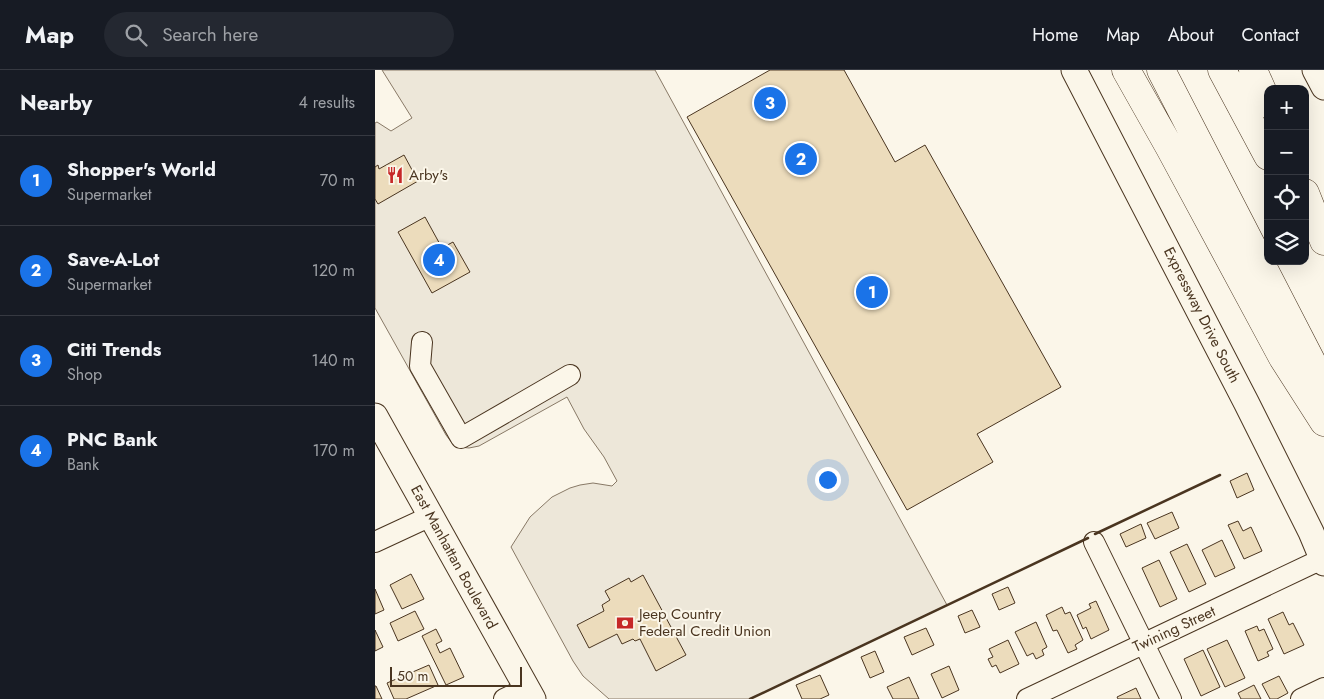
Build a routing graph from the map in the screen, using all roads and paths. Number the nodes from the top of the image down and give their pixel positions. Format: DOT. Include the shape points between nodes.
graph roads {
  1 [pos="1074,70"];
  2 [pos="1126,70"];
  3 [pos="1161,70"];
  4 [pos="1222,70"];
  5 [pos="1253,70"];
  6 [pos="1315,70"];
  7 [pos="1324,87"];
  8 [pos="1264,95"];
  9 [pos="1264,149"];
  10 [pos="1309,204"];
  11 [pos="1309,234"];
  12 [pos="1324,241"];
  13 [pos="1324,262"];
  14 [pos="422,342"];
  15 [pos="569,375"];
  16 [pos="1324,386"];
  17 [pos="375,416"];
  18 [pos="1324,422"];
  19 [pos="431,516"];
  20 [pos="375,542"];
  21 [pos="1095,542"];
  22 [pos="1323,561"];
  23 [pos="1144,644"];
  24 [pos="1324,688"];
  25 [pos="530,694"];
  26 [pos="504,699"];
  27 [pos="1027,699"];
  28 [pos="1171,699"];
  29 [pos="1301,699"];
  1 -- 22 [label="main road, Expressway Drive South" via="1247,402"];
  2 -- 18 [label="highway" via="1283,358"];
  3 -- 16 [label="highway"];
  4 -- 9 [label="highway"];
  5 -- 8 [label="highway"];
  6 -- 7 [label="main road"];
  10 -- 12 [label="highway"];
  11 -- 13 [label="highway"];
  14 -- 15 [label="street" via="420,366 461,438"];
  17 -- 19 [label="main road, East Manhattan Boulevard"];
  19 -- 20 [label="street"];
  19 -- 25 [label="main road, East Manhattan Boulevard"];
  21 -- 23 [label="street"];
  22 -- 23 [label="street, Twining Street"];
  23 -- 27 [label="street, Twining Street"];
  23 -- 28 [label="street"];
  24 -- 29 [label="street"];
  25 -- 26 [label="street"];
}
